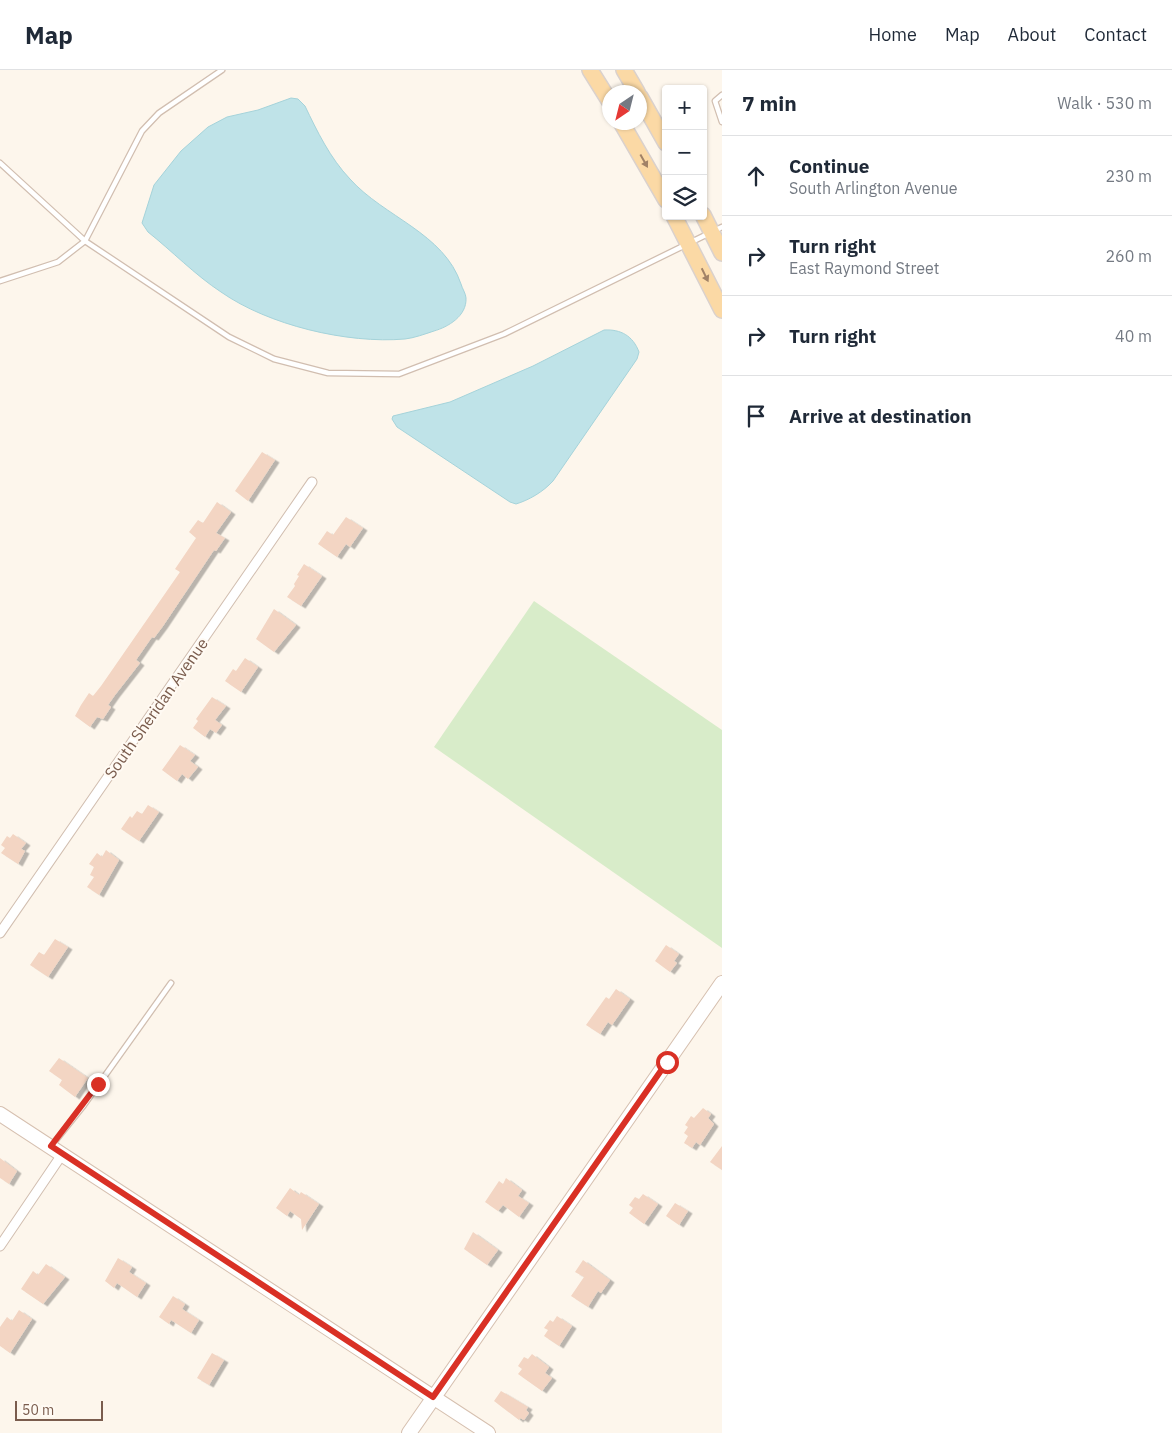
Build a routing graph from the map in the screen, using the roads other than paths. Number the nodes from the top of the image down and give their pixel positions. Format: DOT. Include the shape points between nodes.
graph roads {
  1 [pos="222,70"];
  2 [pos="590,70"];
  3 [pos="624,70"];
  4 [pos="633,85"];
  5 [pos="602,89"];
  6 [pos="722,95"];
  7 [pos="647,109"];
  8 [pos="722,122"];
  9 [pos="627,130"];
  10 [pos="662,136"];
  11 [pos="0,163"];
  12 [pos="662,193"];
  13 [pos="707,219"];
  14 [pos="676,220"];
  15 [pos="717,229"];
  16 [pos="85,241"];
  17 [pos="689,244"];
  18 [pos="722,253"];
  19 [pos="0,281"];
  20 [pos="722,310"];
  21 [pos="312,482"];
  22 [pos="0,933"];
  23 [pos="171,983"];
  24 [pos="722,983"];
  25 [pos="0,1114"];
  26 [pos="51,1146"];
  27 [pos="63,1153"];
  28 [pos="0,1246"];
  29 [pos="433,1397"];
  30 [pos="408,1433"];
  31 [pos="488,1433"];
  1 -- 16 [label="lane" via="159,113 142,131"];
  2 -- 5 [label="main road"];
  3 -- 4 [label="main road"];
  6 -- 8 [label="lane" via="715,101"];
  7 -- 10 [label="main road"];
  9 -- 12 [label="main road, one-way"];
  11 -- 16 [label="lane"];
  13 -- 15 [label="main road"];
  14 -- 17 [label="main road"];
  15 -- 17 [label="lane"];
  15 -- 18 [label="main road"];
  16 -- 17 [label="lane" via="230,337 274,359 328,373 399,374 504,334"];
  16 -- 19 [label="lane" via="58,262"];
  17 -- 20 [label="main road, one-way"];
  21 -- 22 [label="street, South Sheridan Avenue"];
  23 -- 26 [label="lane"];
  24 -- 29 [label="main road"];
  25 -- 26 [label="main road"];
  26 -- 27 [label="main road"];
  27 -- 28 [label="street"];
  27 -- 29 [label="main road"];
  29 -- 30 [label="main road"];
  29 -- 31 [label="main road"];
}
